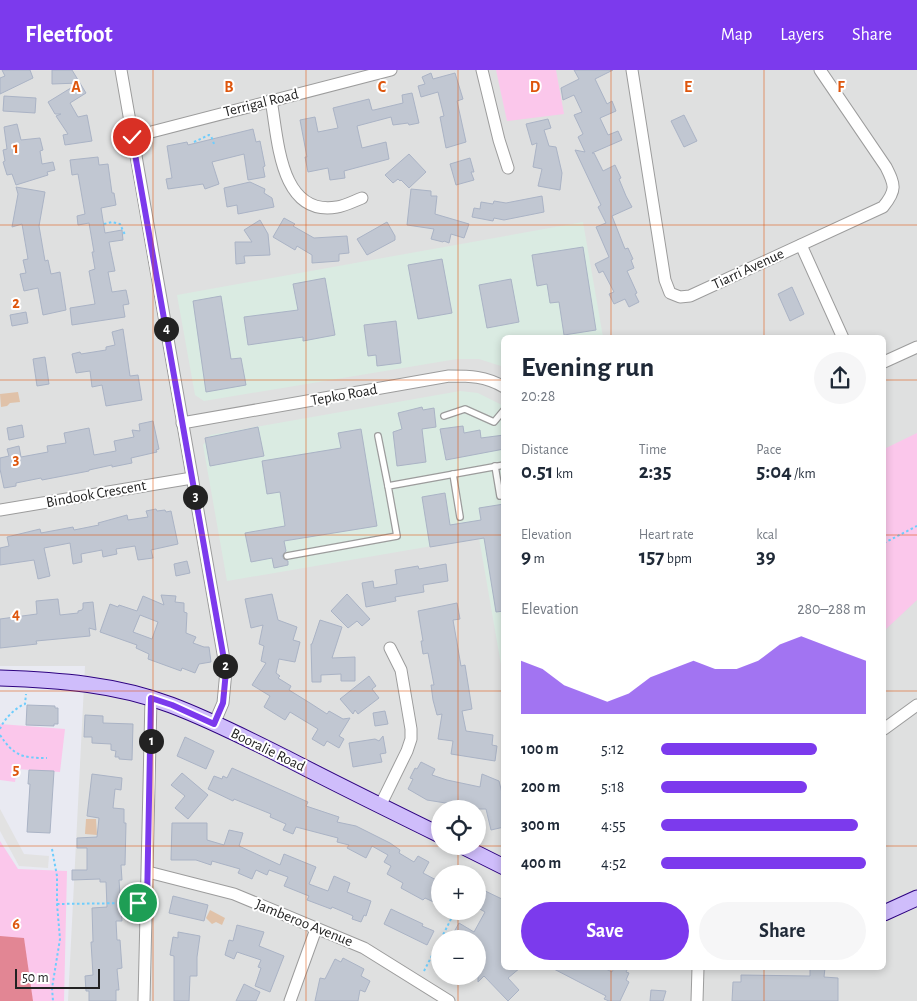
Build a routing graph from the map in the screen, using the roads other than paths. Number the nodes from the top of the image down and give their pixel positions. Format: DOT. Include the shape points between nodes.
graph roads {
  1 [pos="121,70"];
  2 [pos="391,70"];
  3 [pos="482,70"];
  4 [pos="632,70"];
  5 [pos="820,70"];
  6 [pos="271,100"];
  7 [pos="132,137"];
  8 [pos="508,168"];
  9 [pos="362,198"];
  10 [pos="801,245"];
  11 [pos="842,335"];
  12 [pos="917,347"];
  13 [pos="886,361"];
  14 [pos="501,385"];
  15 [pos="501,414"];
  16 [pos="444,416"];
  17 [pos="182,423"];
  18 [pos="378,436"];
  19 [pos="501,465"];
  20 [pos="495,466"];
  21 [pos="453,474"];
  22 [pos="192,478"];
  23 [pos="388,486"];
  24 [pos="500,496"];
  25 [pos="0,510"];
  26 [pos="460,517"];
  27 [pos="287,556"];
  28 [pos="390,648"];
  29 [pos="0,678"];
  30 [pos="151,698"];
  31 [pos="917,705"];
  32 [pos="214,724"];
  33 [pos="886,728"];
  34 [pos="380,806"];
  35 [pos="431,831"];
  36 [pos="480,855"];
  37 [pos="501,866"];
  38 [pos="148,872"];
  39 [pos="917,898"];
  40 [pos="886,912"];
  41 [pos="316,929"];
  42 [pos="698,970"];
  43 [pos="144,1001"];
  44 [pos="290,1001"];
  45 [pos="449,1001"];
  46 [pos="696,1001"];
  1 -- 7 [label="street"];
  2 -- 6 [label="street, Terrigal Road"];
  3 -- 8 [label="street"];
  4 -- 10 [label="street, Tiarri Avenue" via="665,280 670,293 690,296"];
  5 -- 10 [label="street, Tiarri Avenue" via="886,167 894,189 892,197 883,206"];
  6 -- 7 [label="street, Terrigal Road"];
  6 -- 9 [label="street" via="284,172 294,191 311,204 329,208"];
  7 -- 17 [label="street"];
  10 -- 11 [label="street"];
  12 -- 13 [label="street"];
  14 -- 17 [label="street, Tepko Road" via="474,376 449,376"];
  15 -- 16 [label="lane" via="494,422 465,409"];
  17 -- 22 [label="street"];
  18 -- 23 [label="lane"];
  19 -- 20 [label="lane"];
  20 -- 21 [label="lane"];
  20 -- 24 [label="lane"];
  21 -- 23 [label="lane"];
  21 -- 26 [label="lane"];
  22 -- 25 [label="street, Bindook Crescent"];
  22 -- 32 [label="street" via="226,671 223,703"];
  23 -- 27 [label="lane" via="397,536"];
  28 -- 34 [label="street" via="401,670 411,738"];
  29 -- 30 [label="street, Booralie Road" via="71,682"];
  30 -- 32 [label="street, Booralie Road"];
  30 -- 38 [label="street"];
  31 -- 33 [label="street"];
  32 -- 34 [label="street, Booralie Road"];
  34 -- 35 [label="street, Booralie Road"];
  36 -- 37 [label="street"];
  38 -- 41 [label="street, Jamberoo Avenue" via="234,894"];
  38 -- 43 [label="street"];
  39 -- 40 [label="street"];
  41 -- 44 [label="street"];
  41 -- 45 [label="street, Jamberoo Avenue" via="364,948"];
  42 -- 46 [label="street"];
}
